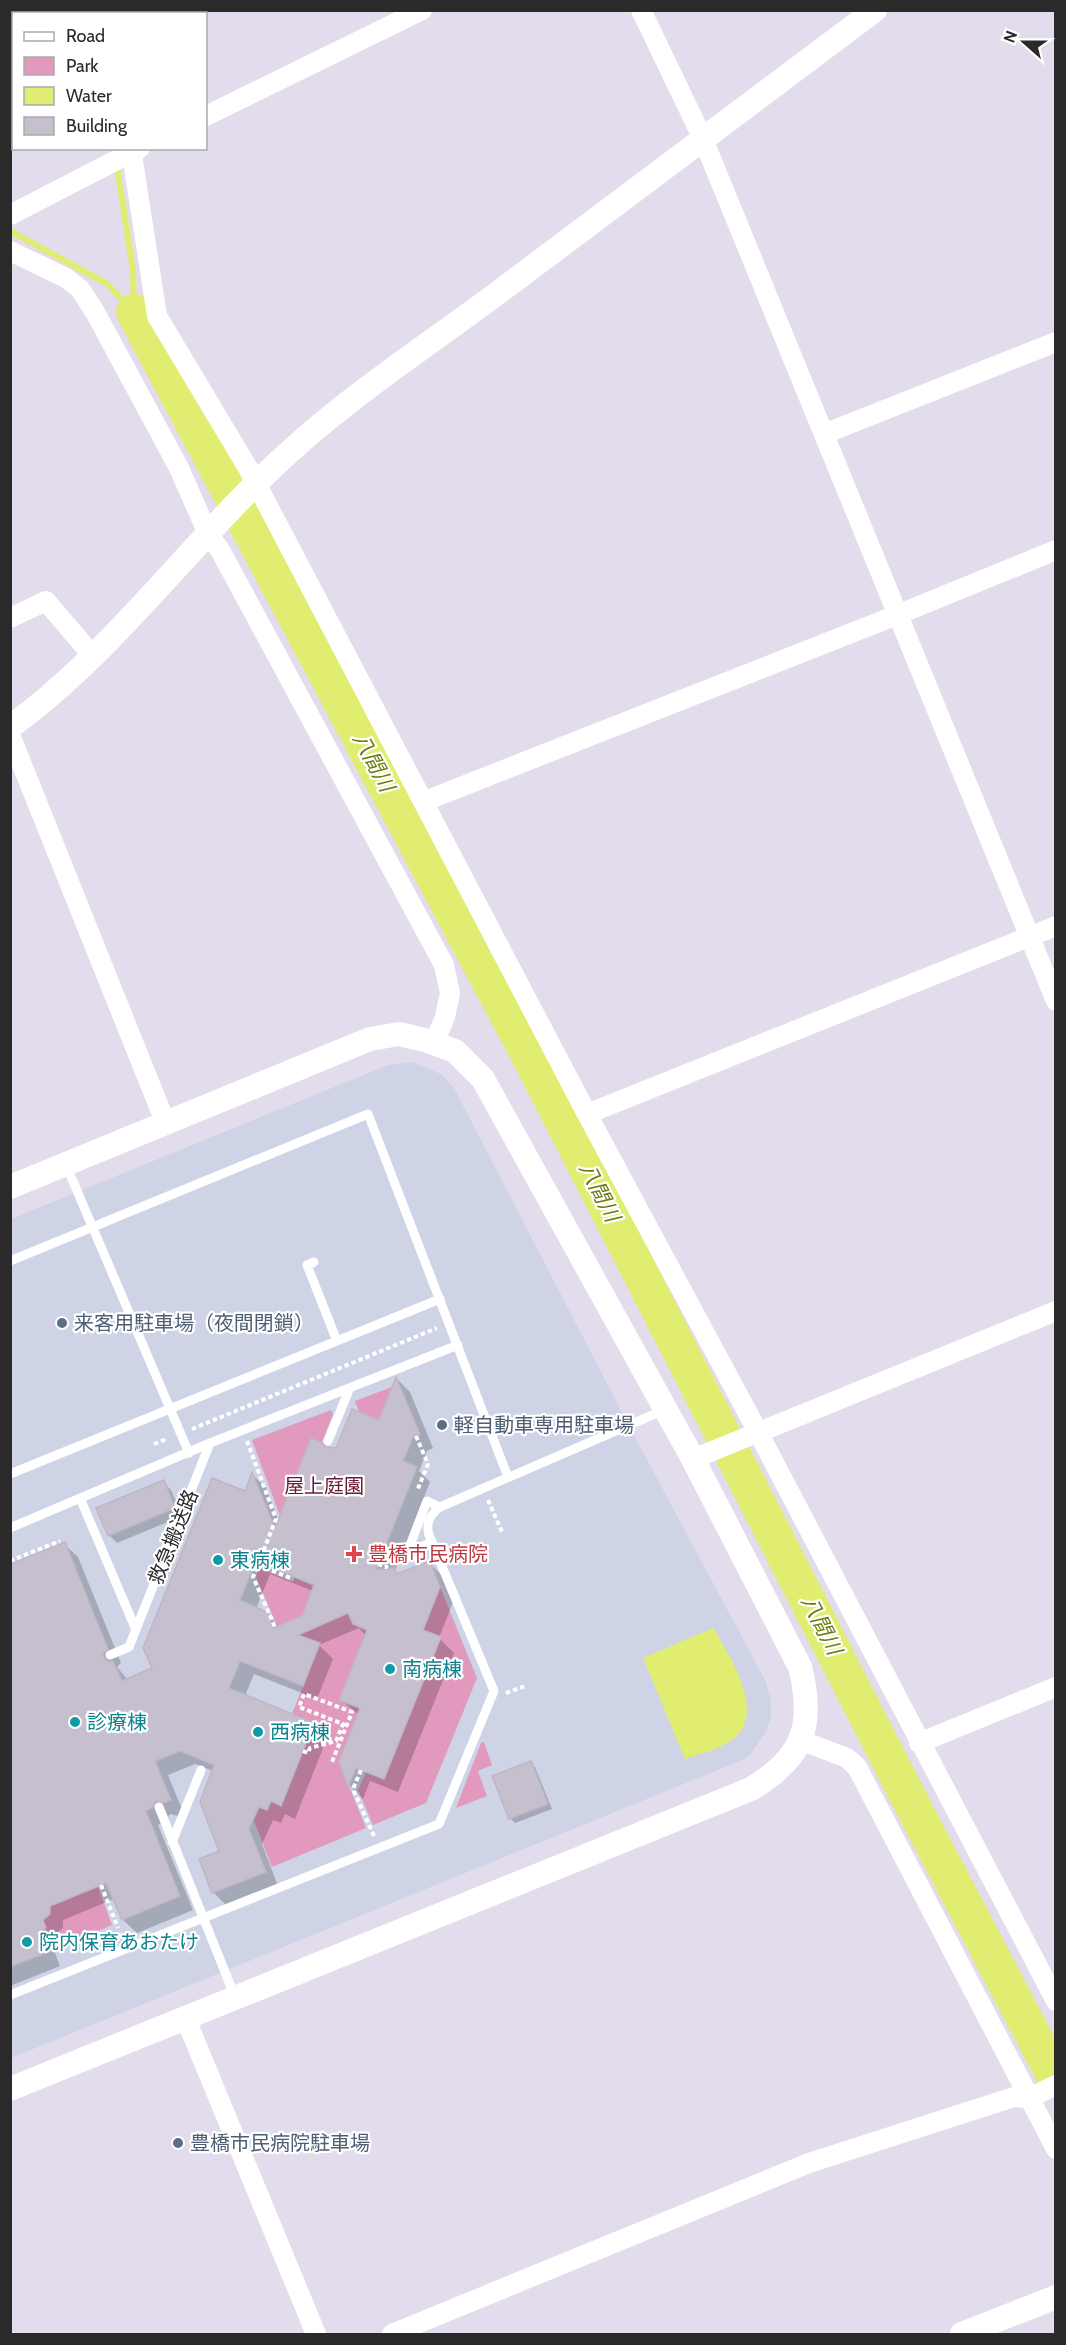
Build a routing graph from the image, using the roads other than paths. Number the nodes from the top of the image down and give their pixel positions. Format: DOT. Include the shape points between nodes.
graph roads {
  1 [pos="422,10"];
  2 [pos="641,10"];
  3 [pos="875,10"];
  4 [pos="207,116"];
  5 [pos="703,139"];
  6 [pos="134,150"];
  7 [pos="99,158"];
  8 [pos="10,215"];
  9 [pos="10,251"];
  10 [pos="1056,342"];
  11 [pos="824,434"];
  12 [pos="256,483"];
  13 [pos="212,530"];
  14 [pos="1056,550"];
  15 [pos="897,615"];
  16 [pos="10,618"];
  17 [pos="92,655"];
  18 [pos="10,727"];
  19 [pos="10,735"];
  20 [pos="424,801"];
  21 [pos="1056,926"];
  22 [pos="1029,937"];
  23 [pos="1056,1001"];
  24 [pos="434,1043"];
  25 [pos="587,1114"];
  26 [pos="166,1124"];
  27 [pos="66,1165"];
  28 [pos="10,1186"];
  29 [pos="93,1227"];
  30 [pos="10,1261"];
  31 [pos="314,1262"];
  32 [pos="440,1299"];
  33 [pos="1056,1311"];
  34 [pos="337,1341"];
  35 [pos="458,1345"];
  36 [pos="349,1390"];
  37 [pos="170,1408"];
  38 [pos="664,1410"];
  39 [pos="754,1434"];
  40 [pos="328,1441"];
  41 [pos="210,1443"];
  42 [pos="189,1453"];
  43 [pos="699,1456"];
  44 [pos="10,1474"];
  45 [pos="508,1477"];
  46 [pos="80,1498"];
  47 [pos="440,1507"];
  48 [pos="10,1528"];
  49 [pos="432,1542"];
  50 [pos="415,1550"];
  51 [pos="398,1557"];
  52 [pos="136,1630"];
  53 [pos="110,1655"];
  54 [pos="1056,1687"];
  55 [pos="800,1740"];
  56 [pos="919,1743"];
  57 [pos="201,1770"];
  58 [pos="159,1807"];
  59 [pos="172,1842"];
  60 [pos="202,1918"];
  61 [pos="10,1995"];
  62 [pos="235,1997"];
  63 [pos="1056,2001"];
  64 [pos="185,2017"];
  65 [pos="1056,2085"];
  66 [pos="10,2089"];
  67 [pos="1029,2098"];
  68 [pos="1056,2149"];
  69 [pos="1056,2296"];
  70 [pos="316,2334"];
  71 [pos="392,2334"];
  72 [pos="962,2334"];
  1 -- 4 [label="street"];
  2 -- 5 [label="street"];
  3 -- 5 [label="street"];
  5 -- 11 [label="street"];
  5 -- 12 [label="street" via="347,403"];
  6 -- 7 [label="street"];
  6 -- 12 [label="street" via="157,316"];
  7 -- 8 [label="street"];
  9 -- 13 [label="street" via="80,289"];
  10 -- 11 [label="street"];
  11 -- 15 [label="street"];
  12 -- 13 [label="street"];
  12 -- 20 [label="street"];
  13 -- 17 [label="street"];
  13 -- 24 [label="street" via="444,965 450,993"];
  14 -- 15 [label="street"];
  15 -- 20 [label="street"];
  15 -- 22 [label="street"];
  16 -- 17 [label="street" via="46,601"];
  17 -- 18 [label="street" via="45,701"];
  19 -- 26 [label="street"];
  20 -- 25 [label="street"];
  21 -- 22 [label="street"];
  22 -- 23 [label="street"];
  22 -- 25 [label="street"];
  24 -- 26 [label="street" via="399,1034 370,1039"];
  24 -- 38 [label="street" via="455,1051 483,1079"];
  25 -- 39 [label="street"];
  26 -- 27 [label="street"];
  27 -- 28 [label="street"];
  27 -- 29 [label="lane"];
  29 -- 30 [label="lane"];
  29 -- 32 [label="lane" via="368,1114"];
  29 -- 37 [label="lane"];
  31 -- 34 [label="lane" via="306,1265"];
  32 -- 34 [label="lane"];
  32 -- 35 [label="lane"];
  33 -- 39 [label="street"];
  34 -- 37 [label="lane"];
  35 -- 36 [label="lane"];
  35 -- 45 [label="lane"];
  36 -- 40 [label="lane"];
  36 -- 41 [label="lane"];
  37 -- 42 [label="lane"];
  37 -- 44 [label="lane"];
  38 -- 43 [label="street"];
  38 -- 45 [label="lane"];
  39 -- 43 [label="street"];
  39 -- 56 [label="street"];
  41 -- 42 [label="lane"];
  41 -- 52 [label="lane, 救急搬送路"];
  42 -- 46 [label="lane"];
  43 -- 55 [label="street" via="800,1667 807,1715"];
  45 -- 47 [label="lane"];
  46 -- 48 [label="lane"];
  46 -- 52 [label="lane, 救急搬送路"];
  47 -- 49 [label="lane" via="431,1514 426,1527"];
  47 -- 50 [label="lane" via="427,1501 411,1543"];
  49 -- 50 [label="lane"];
  49 -- 60 [label="lane" via="494,1691 439,1824"];
  50 -- 51 [label="lane"];
  52 -- 53 [label="lane, 救急搬送路" via="129,1647"];
  54 -- 56 [label="street"];
  55 -- 62 [label="street" via="786,1763 750,1788"];
  55 -- 67 [label="street" via="847,1758 857,1767"];
  56 -- 63 [label="street"];
  57 -- 59 [label="lane"];
  58 -- 59 [label="lane"];
  59 -- 60 [label="lane"];
  60 -- 61 [label="lane"];
  60 -- 62 [label="lane"];
  62 -- 64 [label="street"];
  64 -- 66 [label="street"];
  64 -- 70 [label="street"];
  65 -- 67 [label="street"];
  67 -- 68 [label="street"];
  67 -- 71 [label="street" via="1014,2097 809,2163"];
  69 -- 72 [label="street"];
}
